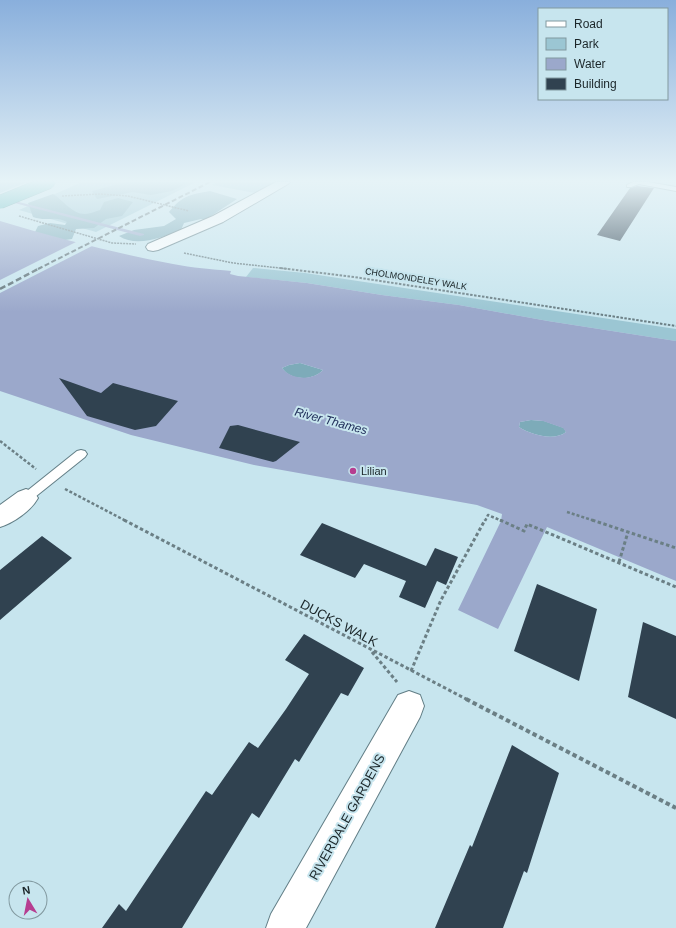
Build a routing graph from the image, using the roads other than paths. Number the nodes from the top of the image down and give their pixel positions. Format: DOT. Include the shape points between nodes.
graph roads {
  1 [pos="203,225"];
  2 [pos="153,247"];
  3 [pos="81,454"];
  4 [pos="26,498"];
  5 [pos="0,518"];
  6 [pos="404,695"];
  7 [pos="285,928"];
  1 -- 2 [label="street"];
  3 -- 4 [label="lane"];
  4 -- 5 [label="street"];
  6 -- 7 [label="street, RIVERDALE GARDENS"];
}
